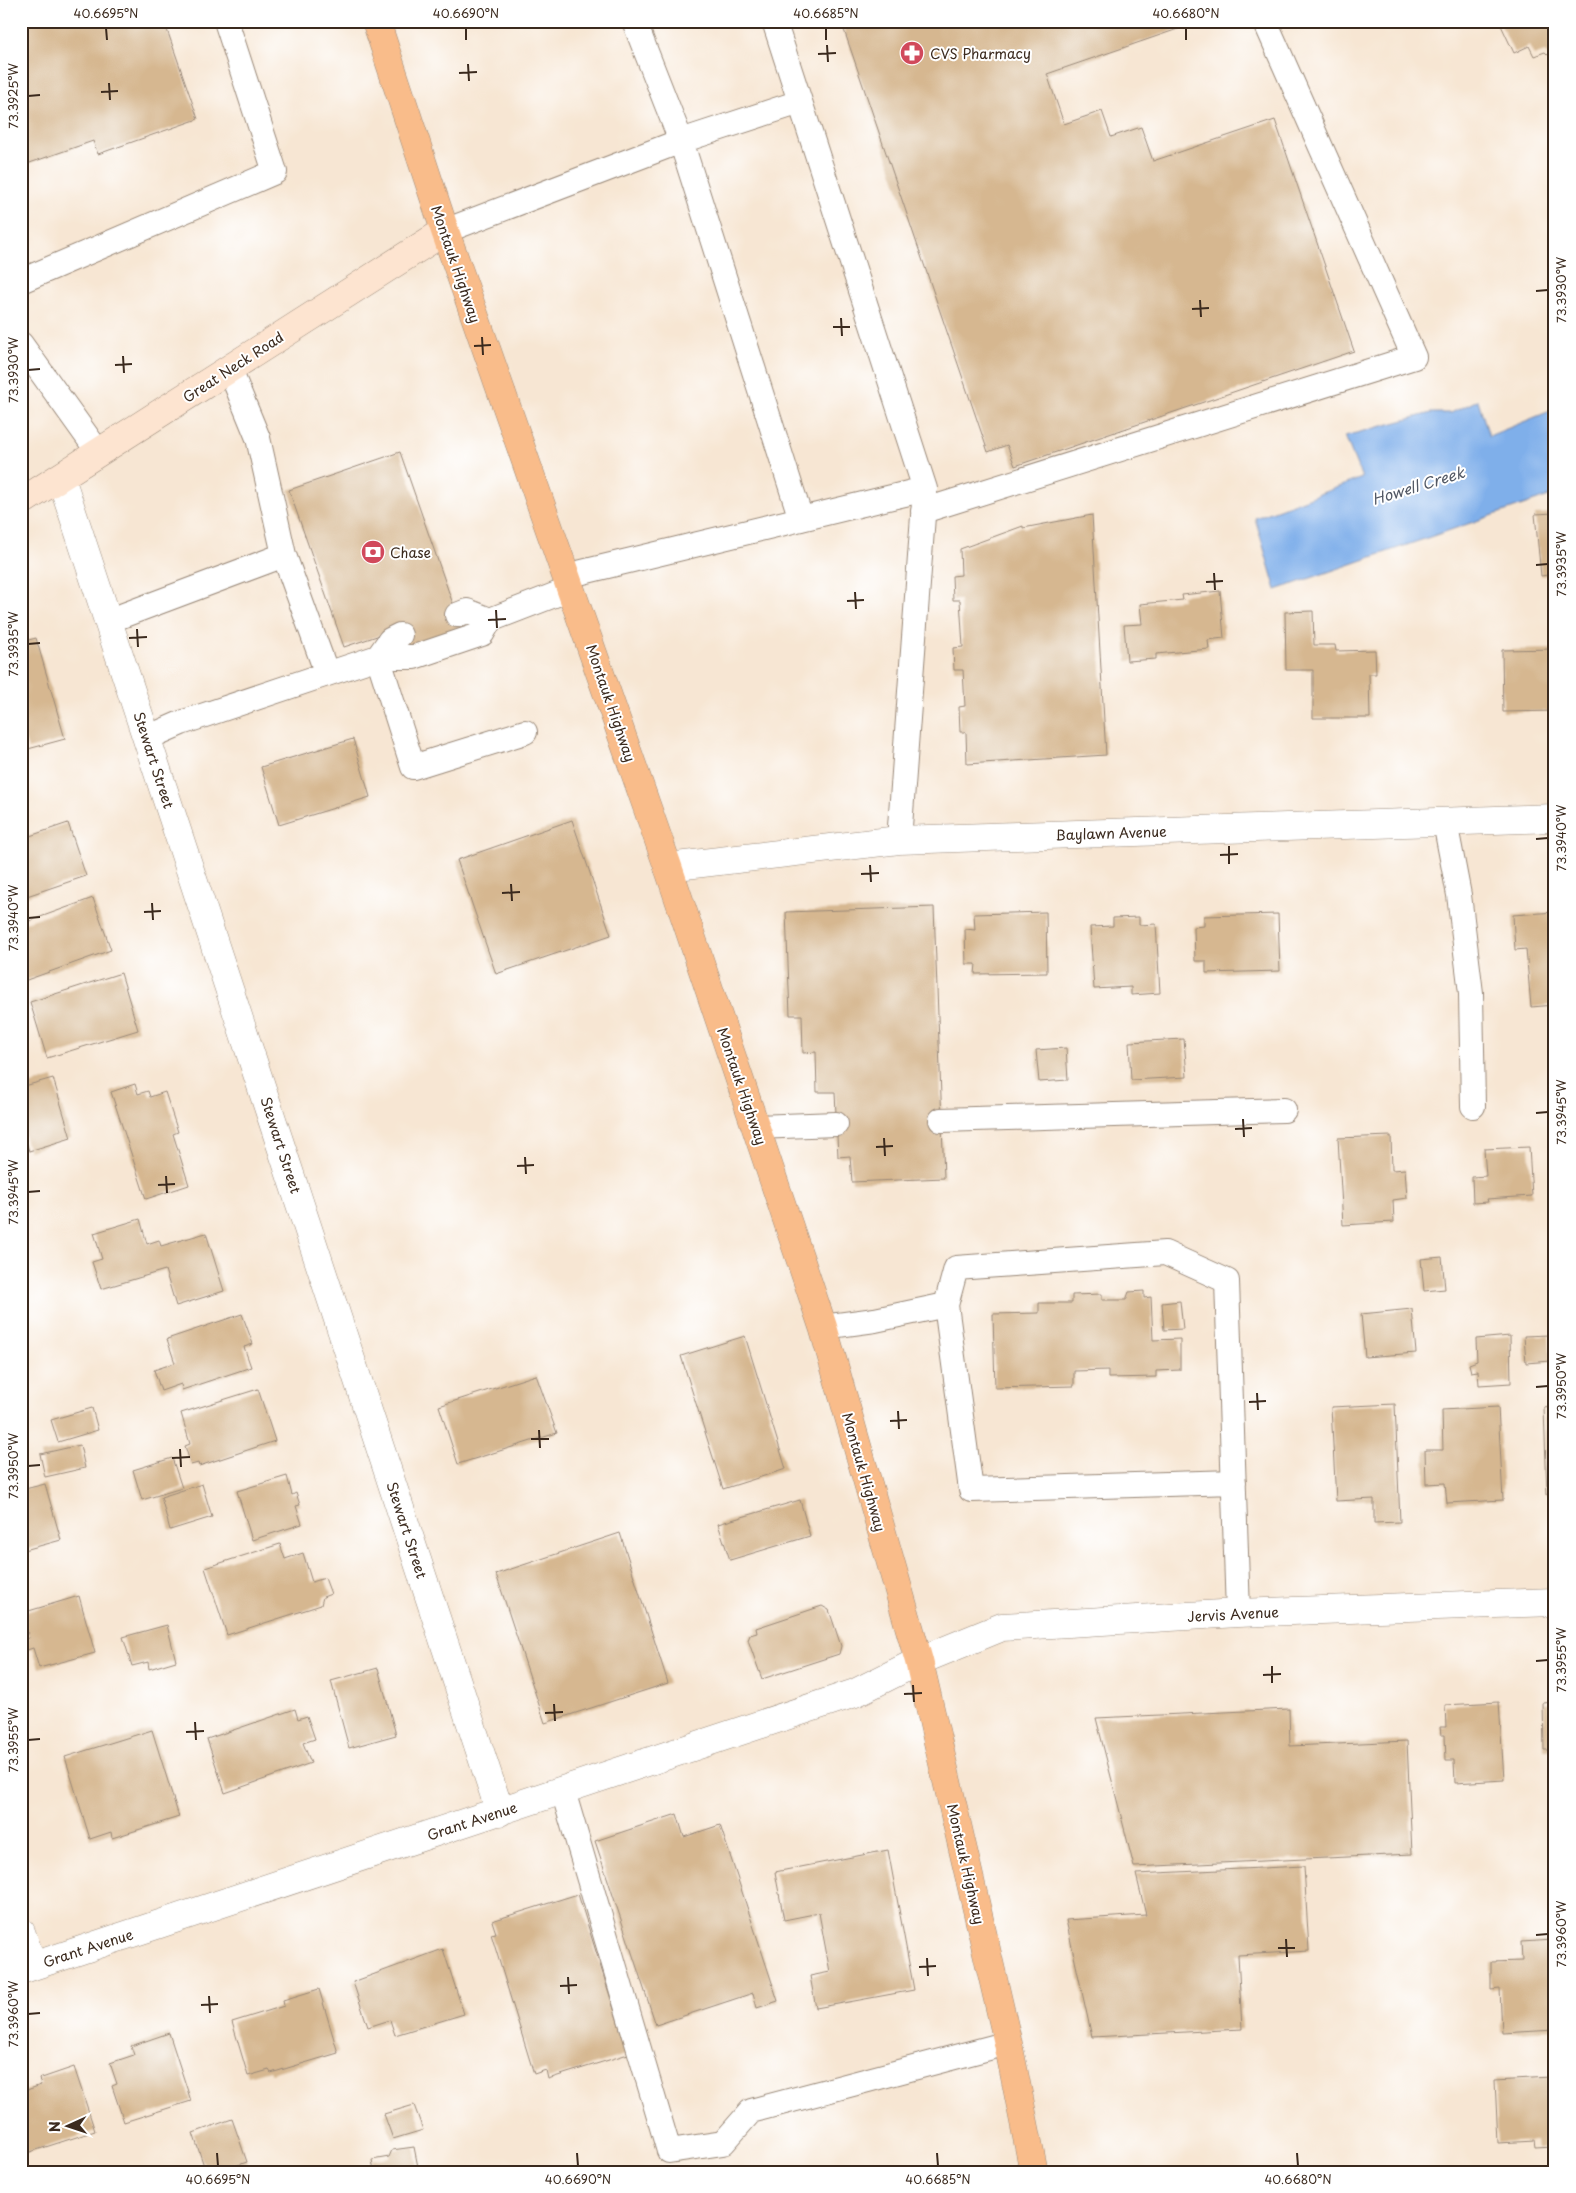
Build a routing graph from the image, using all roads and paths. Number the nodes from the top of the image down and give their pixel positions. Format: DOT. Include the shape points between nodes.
graph roads {
  1 [pos="226,21"];
  2 [pos="376,21"];
  3 [pos="634,21"];
  4 [pos="774,21"];
  5 [pos="1265,21"];
  6 [pos="800,102"];
  7 [pos="680,142"];
  8 [pos="445,231"];
  9 [pos="21,281"];
  10 [pos="21,344"];
  11 [pos="230,370"];
  12 [pos="99,452"];
  13 [pos="61,478"];
  14 [pos="924,500"];
  15 [pos="21,502"];
  16 [pos="801,519"];
  17 [pos="284,555"];
  18 [pos="568,583"];
  19 [pos="457,615"];
  20 [pos="490,620"];
  21 [pos="108,621"];
  22 [pos="400,635"];
  23 [pos="378,657"];
  24 [pos="327,674"];
  25 [pos="525,732"];
  26 [pos="147,738"];
  27 [pos="1555,818"];
  28 [pos="1445,822"];
  29 [pos="899,840"];
  30 [pos="668,867"];
  31 [pos="1472,1106"];
  32 [pos="1284,1110"];
  33 [pos="941,1120"];
  34 [pos="836,1124"];
  35 [pos="755,1127"];
  36 [pos="946,1305"];
  37 [pos="823,1327"];
  38 [pos="1234,1482"];
  39 [pos="1555,1602"];
  40 [pos="1238,1613"];
  41 [pos="918,1661"];
  42 [pos="563,1791"];
  43 [pos="500,1812"];
  44 [pos="21,1932"];
  45 [pos="27,1968"];
  46 [pos="1008,2043"];
  47 [pos="1034,2172"];
  1 -- 9 [label="lane" via="275,172"];
  2 -- 8 [label="main road, Montauk Highway"];
  3 -- 7 [label="lane"];
  4 -- 6 [label="lane"];
  5 -- 14 [label="lane" via="1414,357"];
  6 -- 7 [label="lane"];
  6 -- 14 [label="lane"];
  7 -- 8 [label="lane"];
  7 -- 16 [label="lane"];
  8 -- 11 [label="main road, Great Neck Road"];
  8 -- 18 [label="main road, Montauk Highway"];
  10 -- 12 [label="lane"];
  11 -- 12 [label="main road, Great Neck Road"];
  11 -- 17 [label="lane" via="258,438"];
  12 -- 13 [label="main road, Great Neck Road"];
  13 -- 15 [label="main road, Great Neck Road"];
  13 -- 21 [label="street, Stewart Street"];
  14 -- 16 [label="lane"];
  14 -- 29 [label="lane"];
  16 -- 18 [label="lane"];
  17 -- 21 [label="lane"];
  17 -- 24 [label="lane"];
  18 -- 20 [label="lane"];
  18 -- 30 [label="main road, Montauk Highway"];
  19 -- 20 [label="lane" via="467,611"];
  20 -- 23 [label="lane" via="482,634 414,658"];
  21 -- 26 [label="street, Stewart Street"];
  22 -- 23 [label="lane" via="390,640"];
  23 -- 24 [label="lane"];
  23 -- 25 [label="lane" via="413,767"];
  24 -- 26 [label="lane" via="180,723"];
  26 -- 43 [label="street, Stewart Street"];
  27 -- 28 [label="street, Baylawn Avenue"];
  28 -- 29 [label="street, Baylawn Avenue"];
  28 -- 31 [label="lane" via="1459,895 1471,993"];
  29 -- 30 [label="street, Baylawn Avenue"];
  30 -- 35 [label="main road, Montauk Highway"];
  32 -- 33 [label="lane"];
  34 -- 35 [label="lane"];
  35 -- 37 [label="main road, Montauk Highway"];
  36 -- 37 [label="lane"];
  36 -- 38 [label="lane" via="971,1490"];
  36 -- 38 [label="lane" via="956,1268 1165,1253 1227,1281"];
  37 -- 41 [label="main road, Montauk Highway"];
  38 -- 40 [label="lane"];
  39 -- 40 [label="street, Jervis Avenue"];
  40 -- 41 [label="street, Jervis Avenue" via="1002,1628"];
  41 -- 42 [label="street, Grant Avenue" via="856,1693"];
  41 -- 46 [label="main road, Montauk Highway"];
  42 -- 43 [label="street, Grant Avenue"];
  42 -- 46 [label="lane" via="669,2151 723,2143 751,2111"];
  43 -- 45 [label="street, Grant Avenue"];
  44 -- 45 [label="street"];
  46 -- 47 [label="main road, Montauk Highway"];
}
